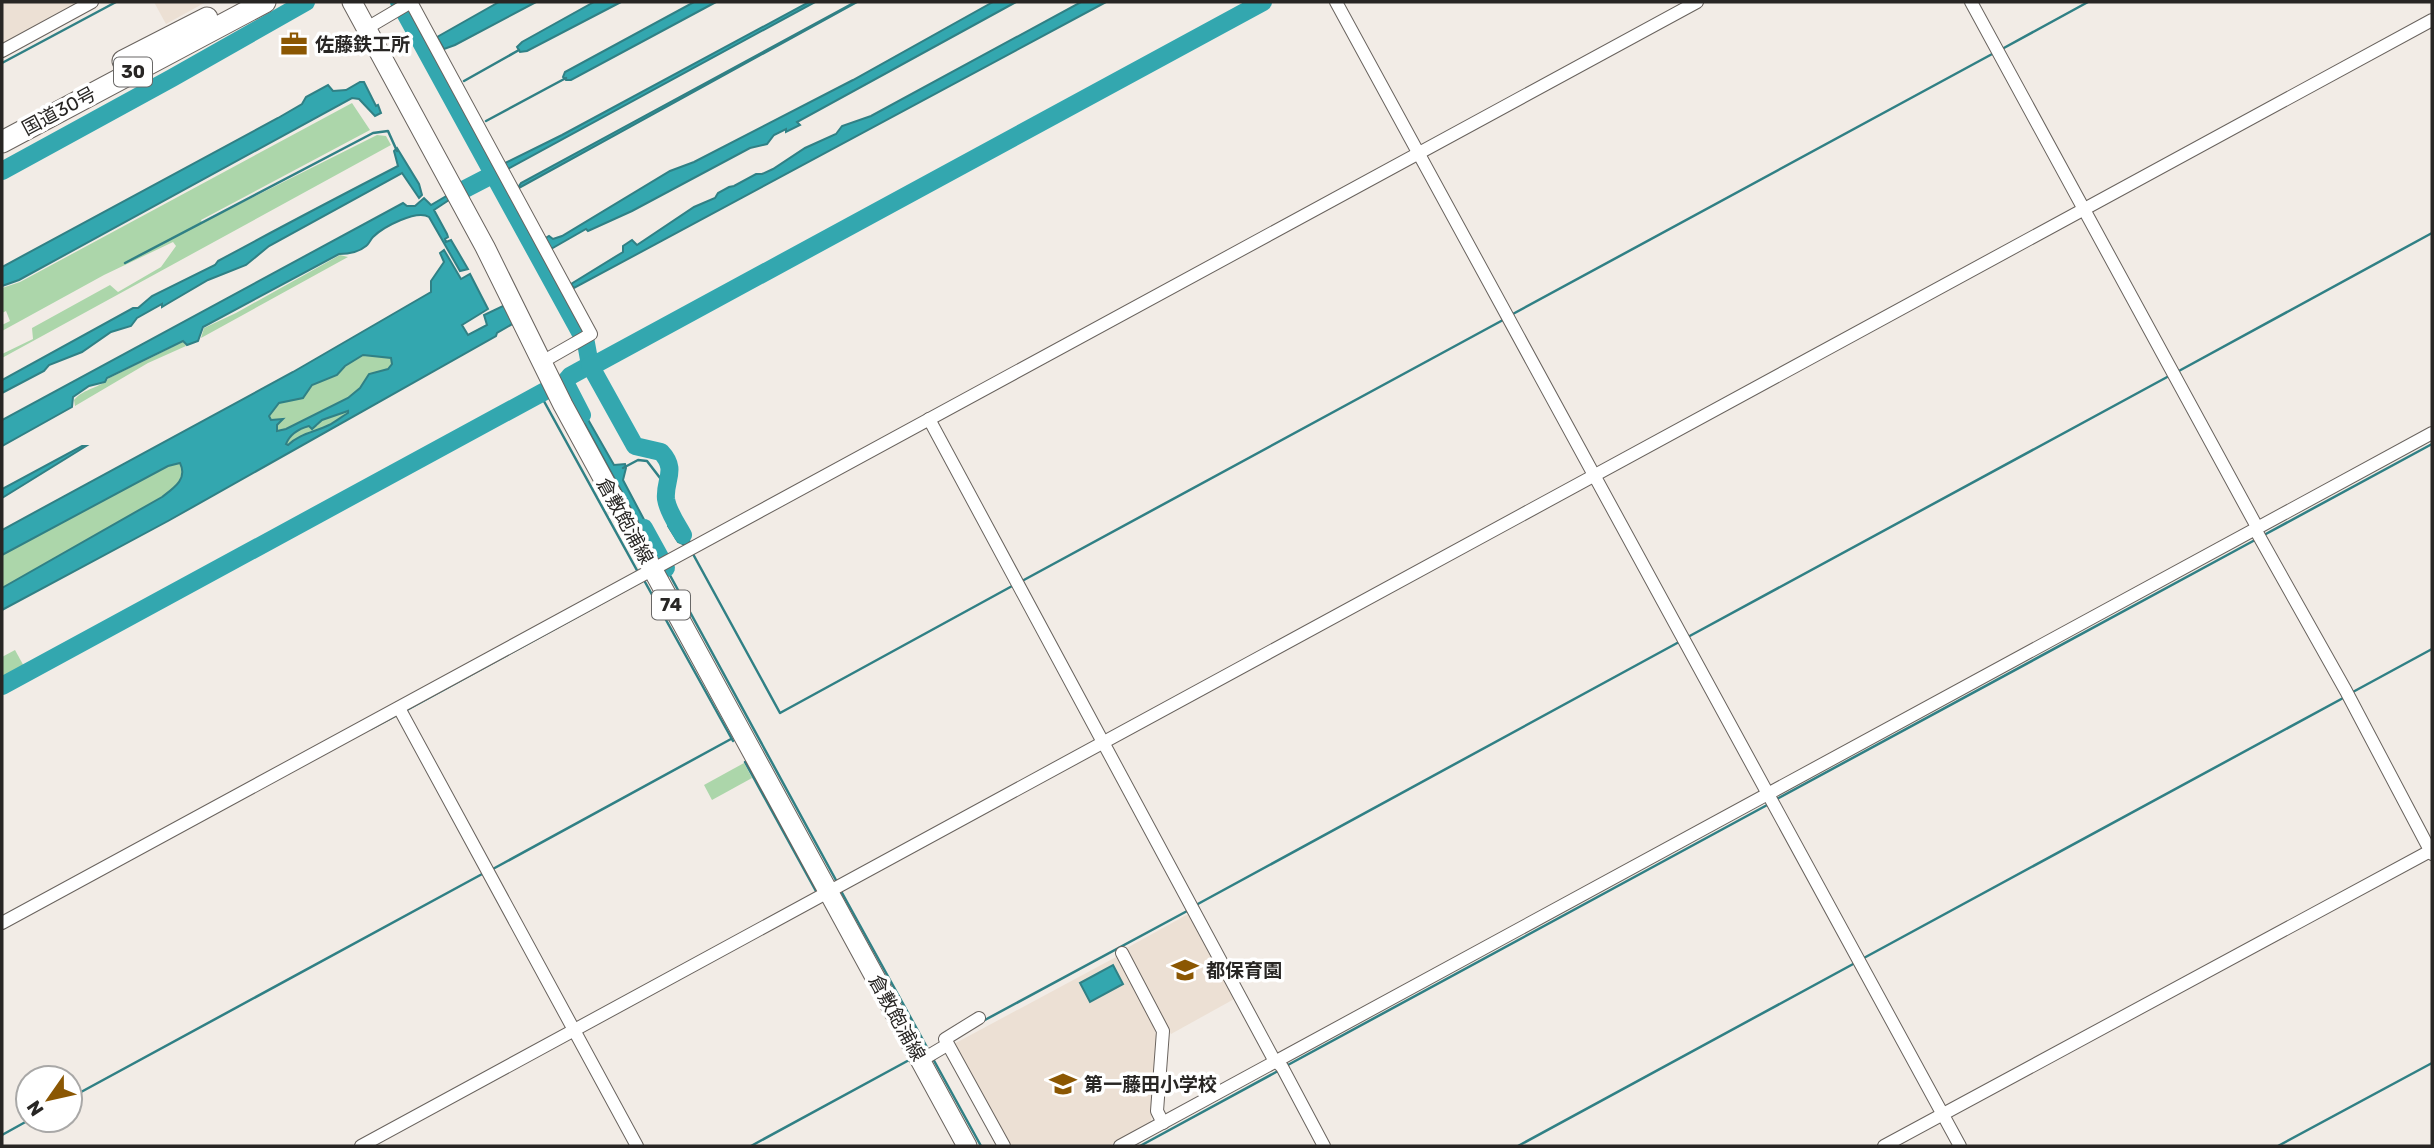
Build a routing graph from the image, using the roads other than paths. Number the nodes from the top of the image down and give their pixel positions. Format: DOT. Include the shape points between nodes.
graph roads {
  1 [pos="92,2"];
  2 [pos="237,2"];
  3 [pos="265,2"];
  4 [pos="352,2"];
  5 [pos="1336,2"];
  6 [pos="1697,2"];
  7 [pos="1971,2"];
  8 [pos="406,4"];
  9 [pos="2432,20"];
  10 [pos="368,28"];
  11 [pos="2,51"];
  12 [pos="2,128"];
  13 [pos="2,142"];
  14 [pos="1421,156"];
  15 [pos="2084,209"];
  16 [pos="542,362"];
  17 [pos="929,419"];
  18 [pos="2432,433"];
  19 [pos="1594,476"];
  20 [pos="2258,533"];
  21 [pos="652,569"];
  22 [pos="401,711"];
  23 [pos="1103,743"];
  24 [pos="1767,793"];
  25 [pos="2432,852"];
  26 [pos="835,888"];
  27 [pos="2,923"];
  28 [pos="1122,953"];
  29 [pos="979,1018"];
  30 [pos="575,1034"];
  31 [pos="947,1045"];
  32 [pos="928,1057"];
  33 [pos="1277,1061"];
  34 [pos="1944,1118"];
  35 [pos="1163,1123"];
  36 [pos="361,1146"];
  37 [pos="637,1146"];
  38 [pos="967,1146"];
  39 [pos="1004,1146"];
  40 [pos="1120,1146"];
  41 [pos="1324,1146"];
  42 [pos="1884,1146"];
  43 [pos="1959,1146"];
  1 -- 11 [label="street"];
  2 -- 12 [label="highway, 国道30号 / 30"];
  3 -- 13 [label="highway, 国道30号 / 30"];
  4 -- 10 [label="main road, 倉敷飽浦線 / 74"];
  5 -- 14 [label="street"];
  6 -- 14 [label="street"];
  7 -- 15 [label="street"];
  8 -- 10 [label="street"];
  8 -- 16 [label="street" via="591,334"];
  9 -- 15 [label="street"];
  10 -- 16 [label="main road, 倉敷飽浦線 / 74"];
  14 -- 17 [label="street"];
  14 -- 19 [label="street"];
  15 -- 19 [label="street"];
  15 -- 20 [label="street"];
  16 -- 21 [label="main road, 倉敷飽浦線 / 74"];
  17 -- 21 [label="street"];
  17 -- 23 [label="street"];
  18 -- 20 [label="street"];
  19 -- 23 [label="street"];
  19 -- 24 [label="street"];
  20 -- 24 [label="street"];
  20 -- 25 [label="street"];
  21 -- 22 [label="street"];
  21 -- 26 [label="main road, 倉敷飽浦線 / 74"];
  22 -- 27 [label="street"];
  22 -- 30 [label="street"];
  23 -- 26 [label="street"];
  23 -- 33 [label="street"];
  24 -- 33 [label="street"];
  24 -- 34 [label="street"];
  25 -- 34 [label="street"];
  26 -- 30 [label="street"];
  26 -- 32 [label="main road, 倉敷飽浦線 / 74"];
  28 -- 35 [label="street" via="1163,1031 1157,1111"];
  29 -- 31 [label="street" via="946,1037"];
  30 -- 36 [label="street"];
  30 -- 37 [label="street"];
  31 -- 32 [label="street"];
  31 -- 39 [label="street"];
  32 -- 38 [label="main road, 倉敷飽浦線 / 74"];
  33 -- 35 [label="street"];
  33 -- 41 [label="street"];
  34 -- 42 [label="street"];
  34 -- 43 [label="street"];
  35 -- 40 [label="street"];
}
